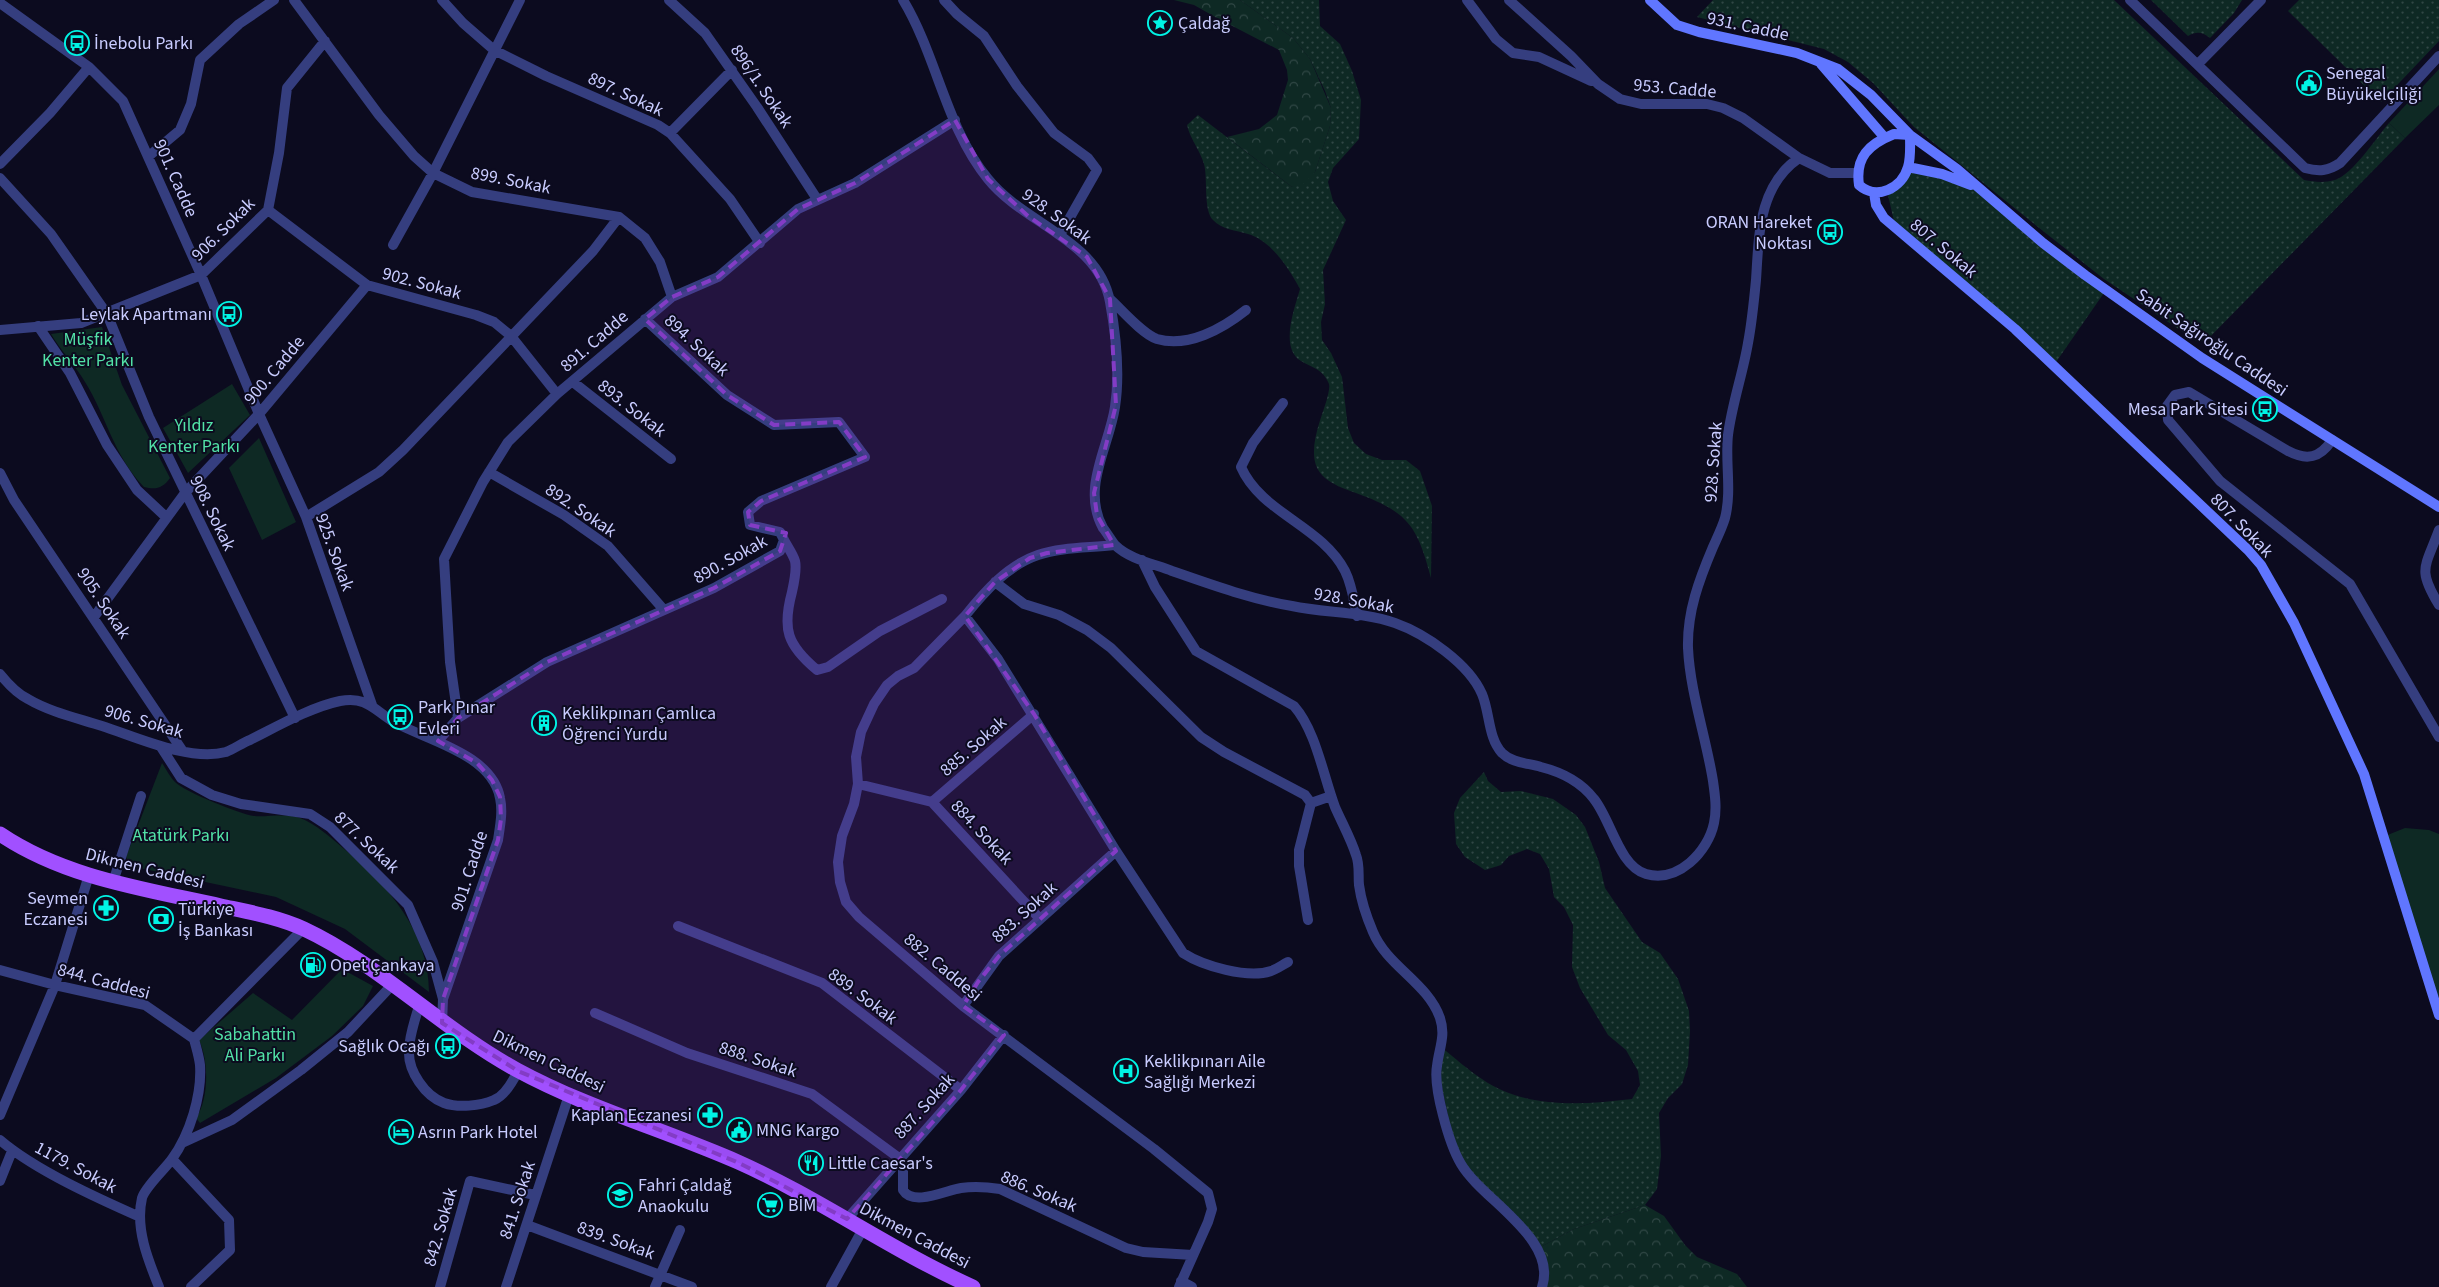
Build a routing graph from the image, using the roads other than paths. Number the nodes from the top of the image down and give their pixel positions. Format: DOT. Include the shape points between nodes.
graph roads {
  1 [pos="274,0"];
  2 [pos="294,0"];
  3 [pos="442,0"];
  4 [pos="520,0"];
  5 [pos="669,0"];
  6 [pos="904,0"];
  7 [pos="944,0"];
  8 [pos="1467,0"];
  9 [pos="1509,0"];
  10 [pos="1650,0"];
  11 [pos="2130,0"];
  12 [pos="2261,0"];
  13 [pos="4,7"];
  14 [pos="0,18"];
  15 [pos="325,41"];
  16 [pos="494,50"];
  17 [pos="2439,56"];
  18 [pos="1818,62"];
  19 [pos="2198,64"];
  20 [pos="89,67"];
  21 [pos="732,70"];
  22 [pos="1598,84"];
  23 [pos="955,120"];
  24 [pos="670,133"];
  25 [pos="1910,135"];
  26 [pos="1885,138"];
  27 [pos="149,156"];
  28 [pos="1799,158"];
  29 [pos="0,164"];
  30 [pos="1908,167"];
  31 [pos="433,173"];
  32 [pos="1858,173"];
  33 [pos="0,178"];
  34 [pos="1979,188"];
  35 [pos="1874,193"];
  36 [pos="817,199"];
  37 [pos="268,210"];
  38 [pos="620,217"];
  39 [pos="1060,235"];
  40 [pos="760,243"];
  41 [pos="393,245"];
  42 [pos="201,274"];
  43 [pos="367,285"];
  44 [pos="672,296"];
  45 [pos="1110,298"];
  46 [pos="1246,310"];
  47 [pos="107,314"];
  48 [pos="645,319"];
  49 [pos="38,326"];
  50 [pos="0,330"];
  51 [pos="511,336"];
  52 [pos="573,382"];
  53 [pos="557,394"];
  54 [pos="727,395"];
  55 [pos="1283,403"];
  56 [pos="259,414"];
  57 [pos="2332,440"];
  58 [pos="672,459"];
  59 [pos="489,472"];
  60 [pos="0,473"];
  61 [pos="185,493"];
  62 [pos="2439,507"];
  63 [pos="166,516"];
  64 [pos="306,517"];
  65 [pos="2439,530"];
  66 [pos="784,540"];
  67 [pos="1114,545"];
  68 [pos="1142,560"];
  69 [pos="995,582"];
  70 [pos="942,599"];
  71 [pos="2439,605"];
  72 [pos="664,610"];
  73 [pos="966,616"];
  74 [pos="1356,616"];
  75 [pos="94,617"];
  76 [pos="0,674"];
  77 [pos="372,704"];
  78 [pos="1034,714"];
  79 [pos="295,718"];
  80 [pos="458,718"];
  81 [pos="2439,737"];
  82 [pos="438,741"];
  83 [pos="161,747"];
  84 [pos="182,750"];
  85 [pos="858,784"];
  86 [pos="141,796"];
  87 [pos="1331,796"];
  88 [pos="932,802"];
  89 [pos="1311,803"];
  90 [pos="0,834"];
  91 [pos="1116,850"];
  92 [pos="89,875"];
  93 [pos="113,882"];
  94 [pos="1040,919"];
  95 [pos="1308,920"];
  96 [pos="678,926"];
  97 [pos="303,929"];
  98 [pos="1288,962"];
  99 [pos="0,970"];
  100 [pos="55,985"];
  101 [pos="392,985"];
  102 [pos="2437,997"];
  103 [pos="443,999"];
  104 [pos="419,1006"];
  105 [pos="963,1006"];
  106 [pos="594,1012"];
  107 [pos="2439,1015"];
  108 [pos="442,1022"];
  109 [pos="1004,1035"];
  110 [pos="194,1038"];
  111 [pos="518,1071"];
  112 [pos="961,1090"];
  113 [pos="570,1095"];
  114 [pos="0,1115"];
  115 [pos="0,1140"];
  116 [pos="182,1143"];
  117 [pos="12,1150"];
  118 [pos="899,1158"];
  119 [pos="172,1159"];
  120 [pos="0,1181"];
  121 [pos="535,1195"];
  122 [pos="140,1217"];
  123 [pos="847,1219"];
  124 [pos="528,1224"];
  125 [pos="863,1229"];
  126 [pos="680,1230"];
  127 [pos="1193,1255"];
  128 [pos="661,1274"];
  129 [pos="1180,1284"];
  130 [pos="159,1287"];
  131 [pos="191,1287"];
  132 [pos="440,1287"];
  133 [pos="506,1287"];
  134 [pos="655,1287"];
  135 [pos="692,1287"];
  136 [pos="831,1287"];
  137 [pos="973,1287"];
  138 [pos="1192,1287"];
  139 [pos="1542,1287"];
  1 -- 27 [label="street" via="239,24 200,60 191,104 180,130"];
  2 -- 15 [label="street, 899. Sokak"];
  3 -- 16 [label="street, 897. Sokak"];
  4 -- 16 [label="street"];
  5 -- 21 [label="street, 896/1. Sokak" via="705,33"];
  6 -- 23 [label="street, 928. Sokak"];
  7 -- 39 [label="street" via="984,36 1054,133 1088,158 1097,170"];
  8 -- 22 [label="street" via="1496,39 1513,54 1539,57"];
  9 -- 22 [label="street, 953. Cadde"];
  10 -- 18 [label="main road, 931. Cadde" via="1677,25 1797,53"];
  11 -- 19 [label="street"];
  12 -- 19 [label="street"];
  13 -- 14 [label="street"];
  13 -- 20 [label="street, 901. Cadde"];
  15 -- 31 [label="street, 899. Sokak" via="379,115"];
  15 -- 37 [label="street, 906. Sokak" via="287,88"];
  16 -- 24 [label="street, 897. Sokak"];
  16 -- 31 [label="street"];
  17 -- 19 [label="street" via="2340,163 2331,170 2317,171 2305,168"];
  18 -- 25 [label="main road, 931. Cadde" via="1838,69 1871,95"];
  18 -- 26 [label="main road, 931. Cadde"];
  20 -- 27 [label="street, 901. Cadde" via="123,101"];
  20 -- 29 [label="street"];
  21 -- 24 [label="street"];
  21 -- 36 [label="street, 896/1. Sokak"];
  22 -- 28 [label="street, 953. Cadde" via="1620,99 1641,104 1708,104 1723,108 1743,118"];
  23 -- 36 [label="street, 891. Cadde" via="855,183"];
  23 -- 39 [label="street, 928. Sokak" via="988,179 1028,216"];
  24 -- 40 [label="street, 897. Sokak" via="730,200"];
  25 -- 26 [label="main road" via="1894,134"];
  25 -- 30 [label="main road"];
  25 -- 34 [label="main road, Sabit Sağıroğlu Caddesi"];
  26 -- 32 [label="main road" via="1867,150"];
  27 -- 42 [label="street, 901. Cadde"];
  28 -- 32 [label="street, 953. Cadde" via="1830,173"];
  28 -- 74 [label="street, 928. Sokak" via="1780,174 1766,201 1760,223 1753,313 1728,437 1729,491 1725,519 1698,583 1690,615 1691,676 1716,802 1709,837 1698,855 1676,871 1664,874 1649,875 1632,867 1594,798 1579,784 1545,768 1509,759 1498,750 1483,695 1474,679 1434,642 1383,619"];
  30 -- 34 [label="main road, Sabit Sağıroğlu Caddesi" via="1942,174"];
  30 -- 35 [label="main road" via="1887,191"];
  31 -- 38 [label="street, 899. Sokak" via="472,192"];
  31 -- 41 [label="street"];
  32 -- 35 [label="main road" via="1859,185"];
  33 -- 47 [label="street, 908. Sokak" via="51,234"];
  34 -- 57 [label="main road, Sabit Sağıroğlu Caddesi" via="2042,243 2176,341"];
  35 -- 102 [label="main road, 807. Sokak" via="1876,205 1884,218 2015,329 2261,565 2294,623 2364,774"];
  36 -- 40 [label="street, 891. Cadde" via="798,209"];
  37 -- 42 [label="street, 906. Sokak"];
  37 -- 43 [label="street, 902. Sokak"];
  38 -- 44 [label="street" via="645,238 660,262"];
  38 -- 51 [label="street" via="593,251"];
  39 -- 45 [label="street, 928. Sokak" via="1087,257"];
  40 -- 44 [label="street, 891. Cadde" via="718,277"];
  42 -- 47 [label="street, 906. Sokak"];
  42 -- 56 [label="street, 901. Cadde"];
  43 -- 51 [label="street, 902. Sokak" via="476,315 494,322"];
  43 -- 56 [label="street, 900. Cadde"];
  44 -- 48 [label="street, 891. Cadde"];
  45 -- 46 [label="street" via="1156,338 1173,341 1188,340 1217,330"];
  45 -- 67 [label="street, 928. Sokak" via="1117,373 1116,405 1096,473 1094,493 1097,515"];
  47 -- 49 [label="street, 906. Sokak" via="81,323"];
  47 -- 61 [label="street, 908. Sokak"];
  48 -- 52 [label="street, 891. Cadde"];
  48 -- 54 [label="street, 894. Sokak"];
  49 -- 50 [label="street, 906. Sokak"];
  49 -- 63 [label="street" via="70,373 107,445 137,490"];
  51 -- 53 [label="street, 902. Sokak"];
  51 -- 64 [label="street" via="379,472"];
  52 -- 53 [label="street, 891. Cadde"];
  52 -- 58 [label="street, 893. Sokak"];
  53 -- 59 [label="street, 891. Cadde" via="508,442"];
  54 -- 66 [label="street, 890. Sokak" via="774,425 839,422 865,457 761,501 748,512 750,525 780,532"];
  55 -- 74 [label="street" via="1253,443 1241,466 1255,488 1331,550 1345,571"];
  56 -- 61 [label="street, 900. Cadde"];
  56 -- 64 [label="street, 925. Sokak"];
  57 -- 62 [label="main road, Sabit Sağıroğlu Caddesi"];
  57 -- 81 [label="street" via="2320,454 2304,457 2288,451 2189,392 2175,395 2167,406 2168,420 2220,481 2350,584"];
  59 -- 72 [label="street, 892. Sokak" via="564,515 608,546"];
  59 -- 80 [label="street, 891. Cadde" via="444,559 450,662"];
  60 -- 75 [label="street, 905. Sokak" via="14,500"];
  61 -- 63 [label="street, 900. Cadde"];
  61 -- 79 [label="street, 908. Sokak"];
  63 -- 75 [label="street, 900. Cadde"];
  64 -- 77 [label="street, 925. Sokak"];
  65 -- 71 [label="street" via="2424,572"];
  66 -- 70 [label="street" via="795,561 788,606 788,637 795,649 817,670 828,667 880,630"];
  66 -- 72 [label="street, 890. Sokak" via="780,550 714,588"];
  67 -- 68 [label="street, 928. Sokak"];
  67 -- 69 [label="street, 882. Caddesi" via="1038,555"];
  68 -- 74 [label="street, 928. Sokak" via="1241,595"];
  68 -- 87 [label="street" via="1155,588 1196,651 1294,706 1305,719"];
  69 -- 73 [label="street, 882. Caddesi"];
  69 -- 89 [label="street" via="1024,604 1073,621 1087,630 1112,648 1201,737 1294,788"];
  72 -- 80 [label="street, 890. Sokak" via="547,662"];
  73 -- 78 [label="street"];
  73 -- 85 [label="street, 882. Caddesi" via="914,668 887,685 874,704 861,732 856,757"];
  75 -- 84 [label="street, 905. Sokak"];
  76 -- 83 [label="street, 906. Sokak" via="17,692 44,708"];
  77 -- 79 [label="street, 906. Sokak" via="340,701"];
  77 -- 82 [label="street, 901. Cadde" via="393,721"];
  78 -- 88 [label="street, 885. Sokak"];
  78 -- 91 [label="street"];
  79 -- 84 [label="street, 906. Sokak" via="226,752 208,754"];
  80 -- 82 [label="street, 890. Sokak"];
  82 -- 103 [label="street, 901. Cadde" via="477,763 492,780 500,797 501,819 498,840"];
  83 -- 84 [label="street, 906. Sokak"];
  83 -- 103 [label="street, 877. Sokak" via="181,778 212,795 241,804 310,814 330,827 408,905 433,962"];
  85 -- 88 [label="street, 884. Sokak"];
  85 -- 105 [label="street, 882. Caddesi" via="842,836 838,862 846,902 859,917"];
  86 -- 93 [label="street"];
  87 -- 89 [label="street"];
  87 -- 139 [label="street" via="1356,855 1359,886 1373,933 1391,959 1433,1003 1440,1017 1444,1040 1436,1084 1457,1158 1466,1173 1538,1249 1544,1269"];
  88 -- 94 [label="street, 884. Sokak"];
  89 -- 95 [label="street" via="1299,850"];
  90 -- 92 [label="main road, Dikmen Caddesi" via="24,851"];
  91 -- 94 [label="street, 883. Sokak"];
  91 -- 98 [label="street" via="1183,953 1196,962 1261,973"];
  92 -- 93 [label="main road, Dikmen Caddesi"];
  92 -- 100 [label="street"];
  93 -- 97 [label="main road, Dikmen Caddesi" via="263,915"];
  94 -- 105 [label="street, 883. Sokak" via="999,956"];
  96 -- 112 [label="street, 889. Sokak" via="822,982"];
  97 -- 101 [label="main road, Dikmen Caddesi"];
  97 -- 110 [label="street"];
  99 -- 100 [label="street, 844. Caddesi"];
  100 -- 110 [label="street, 844. Caddesi" via="145,1005"];
  100 -- 114 [label="street"];
  101 -- 104 [label="main road, Dikmen Caddesi"];
  101 -- 116 [label="street" via="348,1032 301,1070 232,1120"];
  102 -- 107 [label="main road, 807. Sokak"];
  103 -- 108 [label="street, 901. Cadde"];
  104 -- 108 [label="main road, Dikmen Caddesi"];
  104 -- 111 [label="street" via="408,1052 413,1071 424,1088 443,1103 463,1106 495,1100 510,1086"];
  105 -- 109 [label="street, 882. Caddesi"];
  106 -- 118 [label="street, 888. Sokak" via="687,1053 812,1094"];
  108 -- 111 [label="main road, Dikmen Caddesi"];
  109 -- 112 [label="street, 887. Sokak"];
  109 -- 127 [label="street, 882. Caddesi" via="1208,1193 1212,1209"];
  110 -- 116 [label="street" via="200,1063 200,1084"];
  111 -- 113 [label="main road, Dikmen Caddesi"];
  112 -- 118 [label="street, 887. Sokak"];
  113 -- 121 [label="street, 841. Sokak"];
  113 -- 123 [label="main road, Dikmen Caddesi" via="739,1163"];
  115 -- 117 [label="street, 1179. Sokak"];
  116 -- 119 [label="street"];
  117 -- 120 [label="street"];
  117 -- 122 [label="street, 1179. Sokak" via="101,1200"];
  118 -- 123 [label="street, 887. Sokak"];
  118 -- 127 [label="street, 886. Sokak" via="903,1168 903,1190 912,1197 981,1186 1000,1189 1126,1248"];
  119 -- 122 [label="street" via="142,1196"];
  119 -- 131 [label="street" via="229,1220 230,1250"];
  121 -- 124 [label="street, 841. Sokak"];
  121 -- 132 [label="street, 842. Sokak" via="470,1181"];
  122 -- 130 [label="street" via="148,1260"];
  123 -- 125 [label="main road, Dikmen Caddesi"];
  124 -- 128 [label="street, 839. Sokak"];
  124 -- 133 [label="street, 841. Sokak"];
  125 -- 136 [label="street"];
  125 -- 137 [label="main road, Dikmen Caddesi"];
  126 -- 128 [label="street"];
  127 -- 129 [label="street, 882. Caddesi"];
  128 -- 134 [label="street"];
  128 -- 135 [label="street, 839. Sokak"];
  129 -- 138 [label="street"];
}
